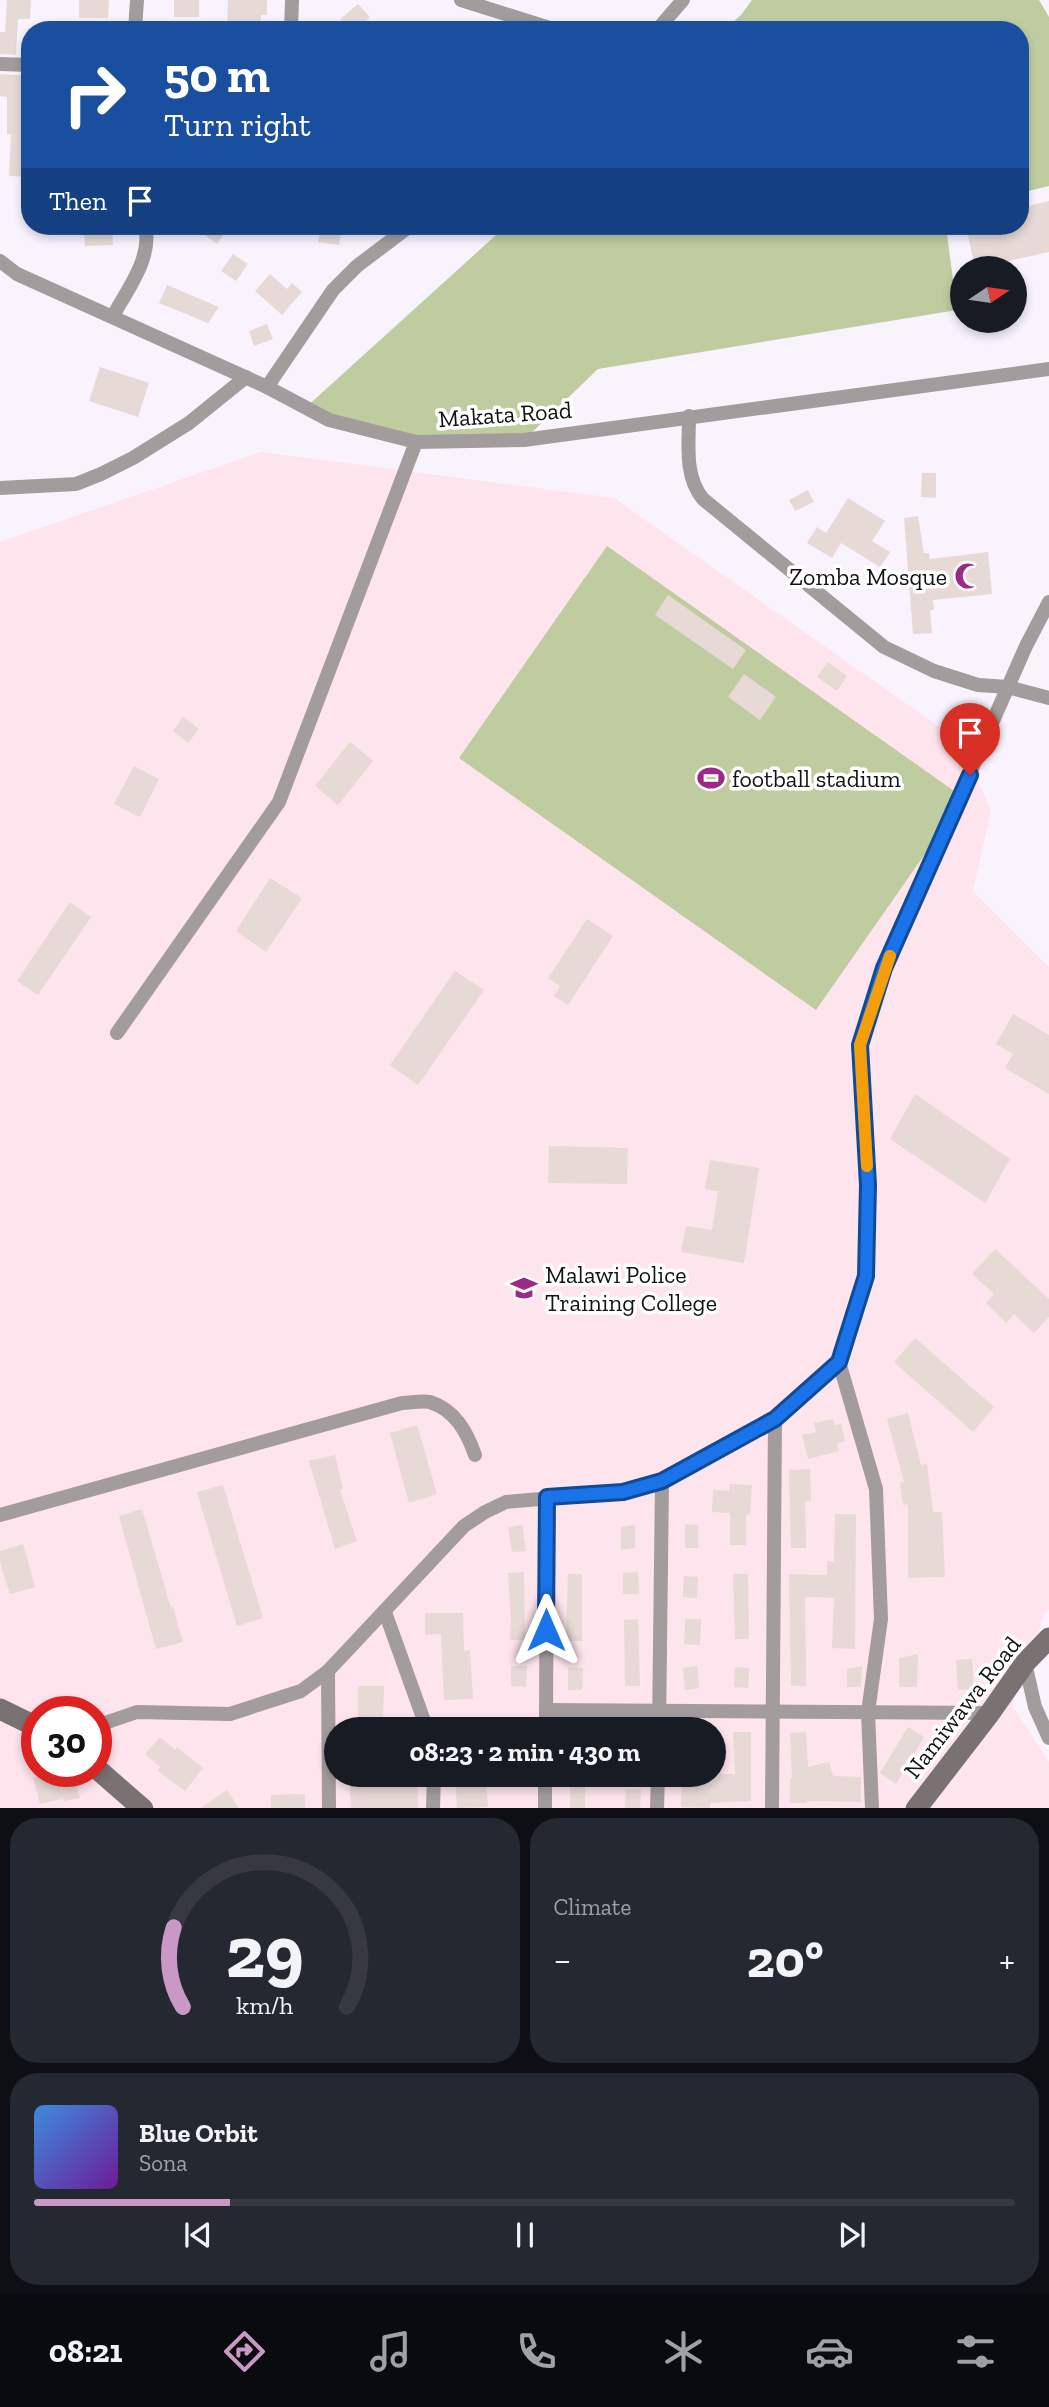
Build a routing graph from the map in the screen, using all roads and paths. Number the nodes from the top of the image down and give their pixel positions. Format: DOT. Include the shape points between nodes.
graph roads {
  1 [pos="137,0"];
  2 [pos="292,0"];
  3 [pos="461,0"];
  4 [pos="683,0"];
  5 [pos="136,21"];
  6 [pos="291,21"];
  7 [pos="528,21"];
  8 [pos="665,21"];
  9 [pos="0,64"];
  10 [pos="21,65"];
  11 [pos="145,235"];
  12 [pos="398,235"];
  13 [pos="0,261"];
  14 [pos="113,316"];
  15 [pos="1049,369"];
  16 [pos="246,377"];
  17 [pos="267,387"];
  18 [pos="689,416"];
  19 [pos="416,442"];
  20 [pos="0,488"];
  21 [pos="1049,603"];
  22 [pos="1009,687"];
  23 [pos="1049,698"];
  24 [pos="117,1032"];
  25 [pos="839,1362"];
  26 [pos="775,1419"];
  27 [pos="475,1455"];
  28 [pos="662,1481"];
  29 [pos="547,1497"];
  30 [pos="0,1515"];
  31 [pos="385,1612"];
  32 [pos="1049,1637"];
  33 [pos="1025,1663"];
  34 [pos="328,1671"];
  35 [pos="0,1709"];
  36 [pos="546,1710"];
  37 [pos="659,1711"];
  38 [pos="773,1712"];
  39 [pos="868,1712"];
  40 [pos="990,1713"];
  41 [pos="423,1717"];
  42 [pos="546,1717"];
  43 [pos="659,1717"];
  44 [pos="21,1719"];
  45 [pos="112,1721"];
  46 [pos="1049,1738"];
  47 [pos="112,1782"];
  48 [pos="434,1787"];
  49 [pos="545,1787"];
  50 [pos="658,1787"];
  51 [pos="143,1808"];
  52 [pos="329,1808"];
  53 [pos="433,1808"];
  54 [pos="545,1808"];
  55 [pos="657,1808"];
  56 [pos="772,1808"];
  57 [pos="872,1808"];
  58 [pos="916,1808"];
  1 -- 5 [label="street"];
  2 -- 6 [label="street"];
  3 -- 7 [label="street"];
  4 -- 8 [label="street"];
  9 -- 10 [label="street"];
  11 -- 14 [label="street" via="141,264"];
  12 -- 17 [label="street" via="333,290"];
  13 -- 14 [label="street, Makata Road" via="17,274"];
  14 -- 16 [label="street, Makata Road"];
  15 -- 18 [label="street, Makata Road"];
  16 -- 17 [label="street, Makata Road"];
  16 -- 20 [label="street" via="189,424 101,474 76,484"];
  17 -- 19 [label="street, Makata Road" via="329,421"];
  18 -- 19 [label="street, Makata Road" via="524,440"];
  18 -- 22 [label="street" via="689,466 703,499 884,647 934,671 978,685"];
  19 -- 24 [label="street" via="279,802"];
  21 -- 22 [label="street"];
  22 -- 23 [label="street"];
  22 -- 25 [label="street" via="884,968 860,1045 868,1185 866,1276"];
  25 -- 26 [label="street"];
  25 -- 39 [label="street" via="876,1489 881,1619"];
  26 -- 28 [label="street"];
  26 -- 38 [label="street"];
  27 -- 30 [label="street" via="459,1421 445,1410 428,1402 402,1403"];
  28 -- 29 [label="street" via="623,1492"];
  28 -- 37 [label="street"];
  29 -- 31 [label="street" via="506,1502 485,1512 464,1527"];
  29 -- 36 [label="street"];
  31 -- 34 [label="street"];
  31 -- 41 [label="street"];
  32 -- 33 [label="street, Namiwawa Road"];
  33 -- 40 [label="street, Namiwawa Road"];
  33 -- 46 [label="street" via="1035,1707"];
  34 -- 45 [label="street" via="301,1690 230,1714 138,1712"];
  34 -- 52 [label="street"];
  35 -- 44 [label="street"];
  36 -- 37 [label="street"];
  36 -- 42 [label="street"];
  37 -- 38 [label="street"];
  37 -- 43 [label="street"];
  38 -- 39 [label="street"];
  38 -- 56 [label="street"];
  39 -- 40 [label="street"];
  39 -- 57 [label="street"];
  40 -- 58 [label="street, Namiwawa Road"];
  47 -- 51 [label="street"];
  48 -- 53 [label="street"];
  49 -- 54 [label="street"];
  50 -- 55 [label="street"];
}
